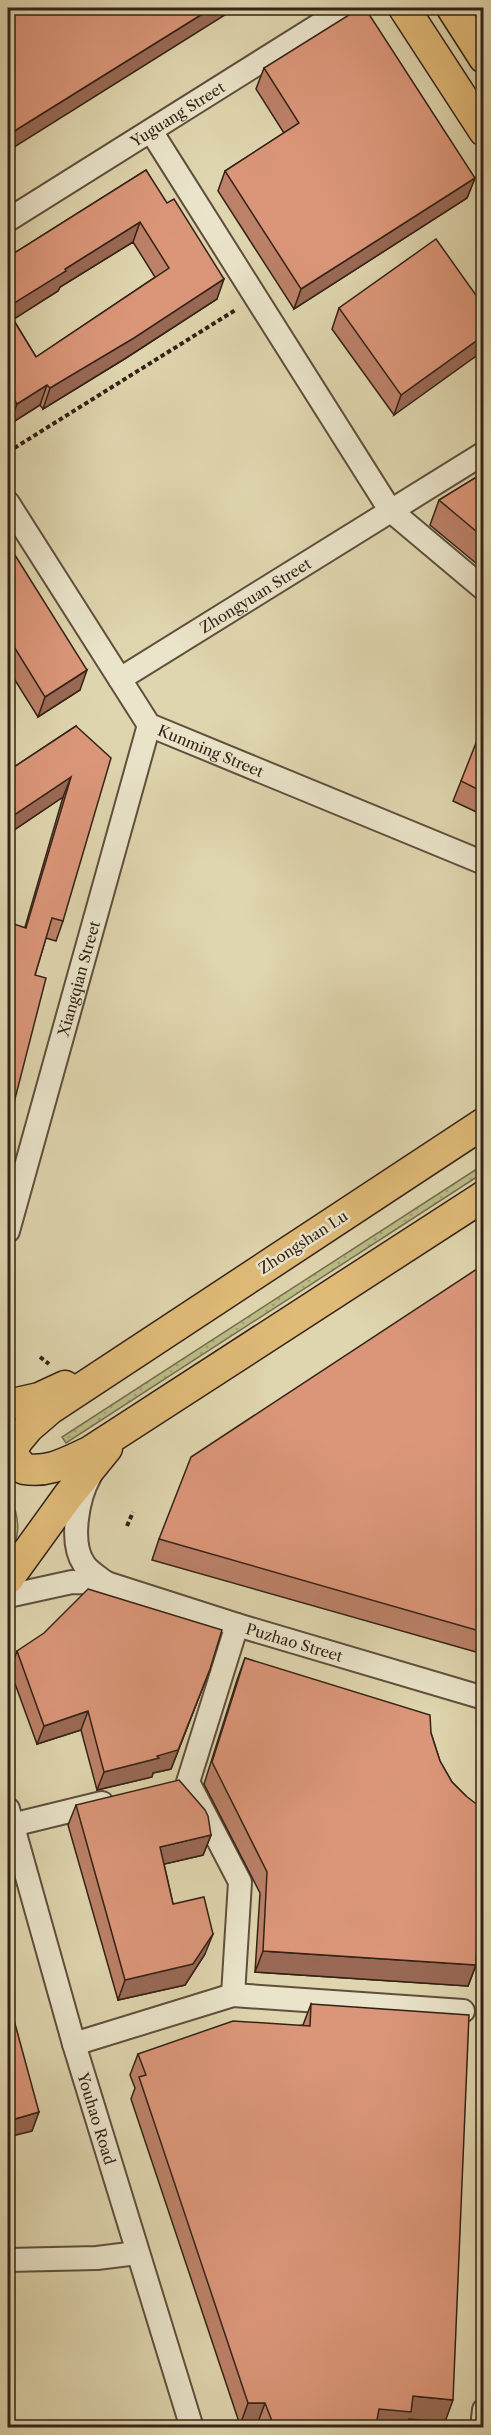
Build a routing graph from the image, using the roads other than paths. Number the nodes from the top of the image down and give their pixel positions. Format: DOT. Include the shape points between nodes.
graph roads {
  1 [pos="404,8"];
  2 [pos="452,8"];
  3 [pos="338,10"];
  4 [pos="483,58"];
  5 [pos="151,130"];
  6 [pos="483,131"];
  7 [pos="8,220"];
  8 [pos="483,453"];
  9 [pos="8,503"];
  10 [pos="390,510"];
  11 [pos="483,589"];
  12 [pos="120,679"];
  13 [pos="149,725"];
  14 [pos="483,863"];
  15 [pos="483,1123"];
  16 [pos="483,1196"];
  17 [pos="8,1231"];
  18 [pos="122,1360"];
  19 [pos="8,1405"];
  20 [pos="140,1418"];
  21 [pos="103,1453"];
  22 [pos="8,1579"];
  23 [pos="106,1583"];
  24 [pos="8,1596"];
  25 [pos="237,1625"];
  26 [pos="483,1698"];
  27 [pos="188,1782"];
  28 [pos="166,1787"];
  29 [pos="122,1798"];
  30 [pos="10,1817"];
  31 [pos="233,1995"];
  32 [pos="463,2011"];
  33 [pos="74,2044"];
  34 [pos="137,2253"];
  35 [pos="8,2260"];
  36 [pos="483,2410"];
  37 [pos="192,2427"];
  38 [pos="482,2427"];
  1 -- 6 [label="main road"];
  2 -- 4 [label="main road"];
  3 -- 5 [label="street, Yuguang Street"];
  5 -- 7 [label="street, Yuguang Street"];
  5 -- 10 [label="street"];
  8 -- 10 [label="street, Zhongyuan Street"];
  9 -- 12 [label="street, Kunming Street"];
  10 -- 11 [label="street"];
  10 -- 12 [label="street, Zhongyuan Street"];
  12 -- 13 [label="street, Kunming Street"];
  13 -- 14 [label="street, Kunming Street"];
  13 -- 17 [label="street, Xiangqian Street"];
  15 -- 18 [label="main road, Zhongshan Lu"];
  16 -- 20 [label="main road"];
  18 -- 19 [label="main road" via="39,1398"];
  18 -- 20 [label="main road" via="29,1427 14,1445 14,1457 24,1469 59,1467"];
  20 -- 21 [label="main road"];
  21 -- 22 [label="main road"];
  21 -- 23 [label="street" via="84,1486 77,1541 84,1564"];
  23 -- 24 [label="street" via="72,1582"];
  23 -- 25 [label="street, Puzhao Street"];
  25 -- 26 [label="street, Puzhao Street"];
  25 -- 27 [label="street"];
  27 -- 28 [label="street"];
  27 -- 31 [label="street" via="240,1882"];
  29 -- 30 [label="street"];
  30 -- 33 [label="street, Youhao Road"];
  31 -- 32 [label="street"];
  31 -- 33 [label="street"];
  33 -- 34 [label="street, Youhao Road"];
  34 -- 35 [label="street"];
  34 -- 37 [label="street, Youhao Road"];
  36 -- 38 [label="street"];
}
